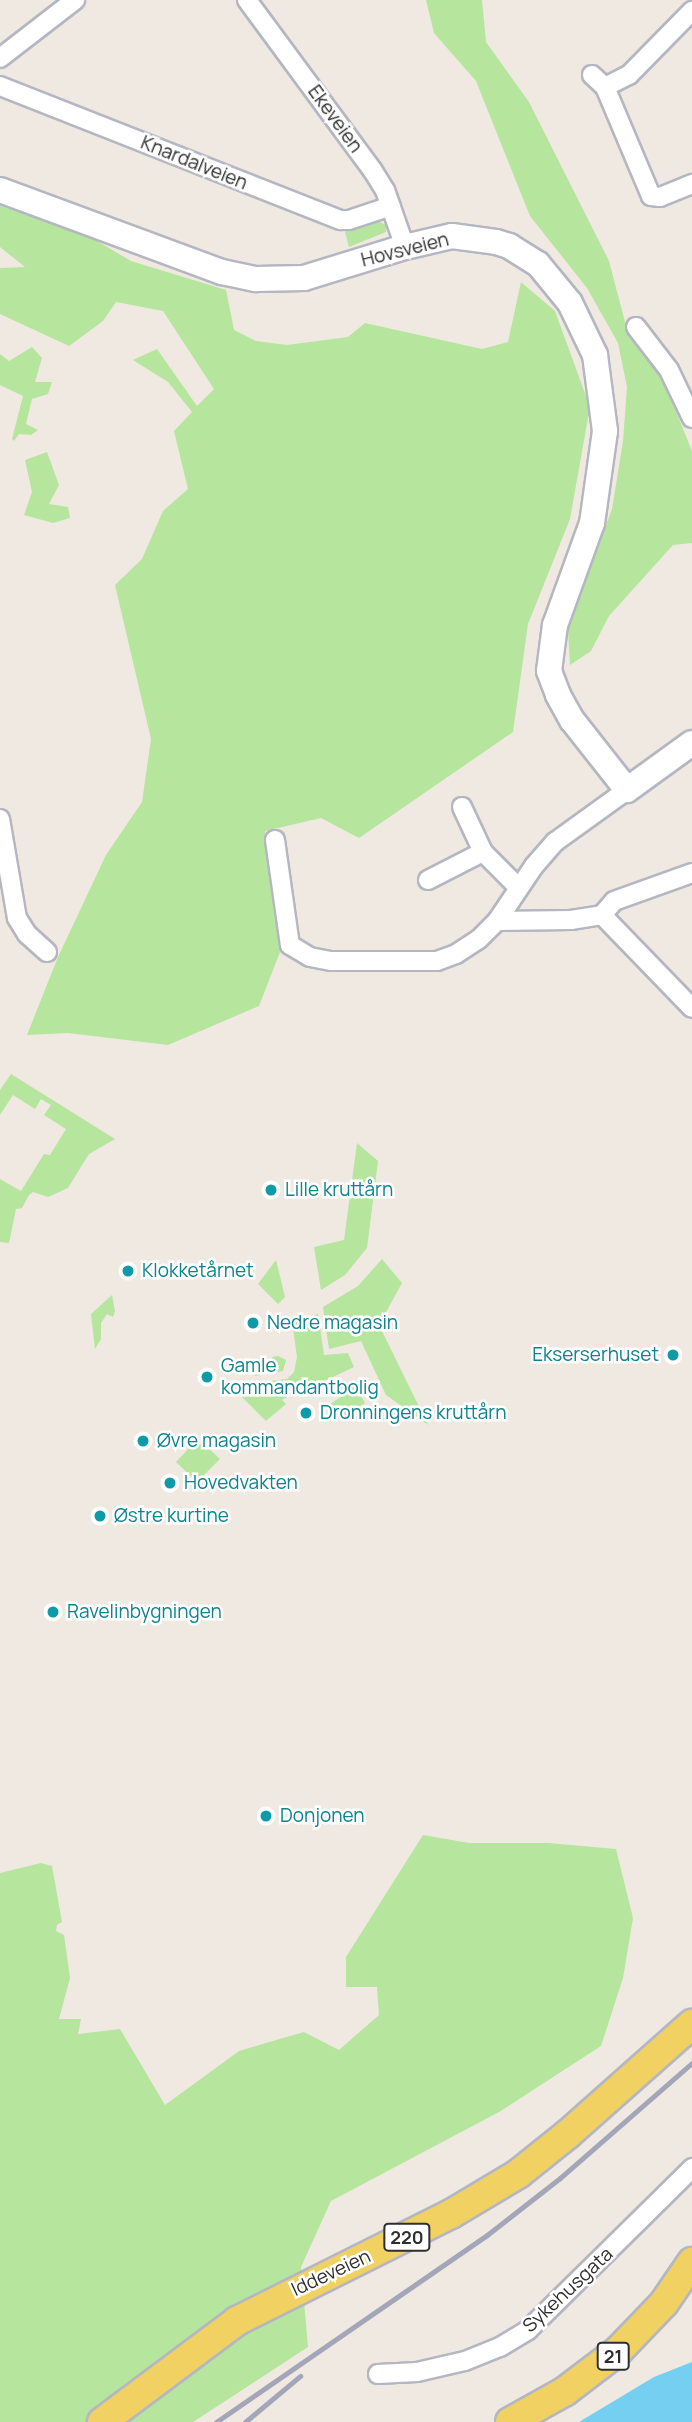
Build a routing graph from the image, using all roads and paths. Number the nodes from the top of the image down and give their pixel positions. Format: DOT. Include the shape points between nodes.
graph roads {
  1 [pos="75,0"];
  2 [pos="247,0"];
  3 [pos="692,11"];
  4 [pos="0,58"];
  5 [pos="0,86"];
  6 [pos="692,184"];
  7 [pos="0,190"];
  8 [pos="391,206"];
  9 [pos="405,247"];
  10 [pos="636,327"];
  11 [pos="692,418"];
  12 [pos="692,743"];
  13 [pos="627,790"];
  14 [pos="462,807"];
  15 [pos="0,820"];
  16 [pos="275,841"];
  17 [pos="483,852"];
  18 [pos="692,873"];
  19 [pos="428,880"];
  20 [pos="519,888"];
  21 [pos="602,915"];
  22 [pos="497,921"];
  23 [pos="47,952"];
  24 [pos="692,1007"];
  25 [pos="692,2024"];
  26 [pos="692,2168"];
  27 [pos="686,2272"];
  28 [pos="378,2374"];
  29 [pos="102,2422"];
  30 [pos="510,2422"];
  1 -- 4 [label="street"];
  2 -- 8 [label="street, Ekeveien" via="373,171"];
  3 -- 6 [label="street" via="629,75 598,81 655,198"];
  5 -- 8 [label="street, Knardalveien" via="341,219"];
  7 -- 9 [label="street, Hovsveien" via="222,272 256,279 304,278"];
  8 -- 9 [label="street, Ekeveien"];
  9 -- 13 [label="street, Hovsveien" via="452,236 496,242 522,253 557,284 596,355 605,431 600,482 592,523 550,647 549,671 572,720"];
  10 -- 11 [label="street" via="670,370"];
  12 -- 13 [label="street"];
  13 -- 20 [label="street" via="555,842"];
  14 -- 17 [label="street"];
  15 -- 23 [label="street" via="17,918"];
  16 -- 22 [label="street" via="290,945 310,957 437,961 479,939"];
  17 -- 19 [label="street"];
  17 -- 20 [label="street"];
  18 -- 21 [label="street" via="614,901"];
  20 -- 22 [label="street"];
  21 -- 22 [label="street"];
  21 -- 24 [label="street"];
  25 -- 29 [label="main road, Iddeveien / 220" via="518,2174 440,2220 237,2321"];
  26 -- 28 [label="street, Sykehusgata" via="528,2330 465,2361 417,2372"];
  27 -- 30 [label="main road, 21" via="639,2331 593,2372"];
}
